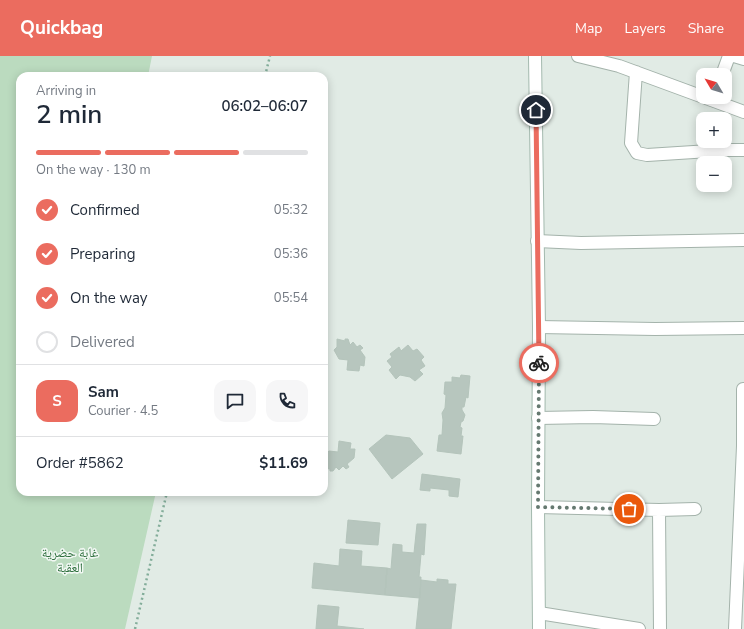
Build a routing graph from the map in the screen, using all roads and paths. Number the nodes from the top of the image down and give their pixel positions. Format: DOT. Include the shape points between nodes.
graph roads {
  1 [pos="270,56"];
  2 [pos="534,56"];
  3 [pos="578,56"];
  4 [pos="729,56"];
  5 [pos="734,56"];
  6 [pos="744,60"];
  7 [pos="725,68"];
  8 [pos="266,72"];
  9 [pos="636,72"];
  10 [pos="696,93"];
  11 [pos="725,104"];
  12 [pos="744,112"];
  13 [pos="744,150"];
  14 [pos="744,240"];
  15 [pos="537,241"];
  16 [pos="539,327"];
  17 [pos="744,328"];
  18 [pos="743,389"];
  19 [pos="538,418"];
  20 [pos="654,419"];
  21 [pos="166,496"];
  22 [pos="538,507"];
  23 [pos="694,509"];
  24 [pos="659,510"];
  25 [pos="539,613"];
  26 [pos="134,629"];
  27 [pos="539,629"];
  28 [pos="639,629"];
  29 [pos="660,629"];
  30 [pos="735,629"];
  1 -- 8 [label="path"];
  2 -- 15 [label="street"];
  3 -- 9 [label="street"];
  4 -- 7 [label="street"];
  5 -- 6 [label="street"];
  9 -- 10 [label="street"];
  9 -- 13 [label="street" via="631,143 637,153 647,155"];
  11 -- 12 [label="street"];
  14 -- 15 [label="street" via="581,243"];
  15 -- 16 [label="street"];
  16 -- 17 [label="street"];
  16 -- 19 [label="street"];
  18 -- 30 [label="street"];
  19 -- 20 [label="street"];
  19 -- 22 [label="street"];
  21 -- 26 [label="path"];
  22 -- 24 [label="street"];
  22 -- 25 [label="street"];
  23 -- 24 [label="street"];
  24 -- 29 [label="street"];
  25 -- 27 [label="street"];
  25 -- 28 [label="street"];
}
